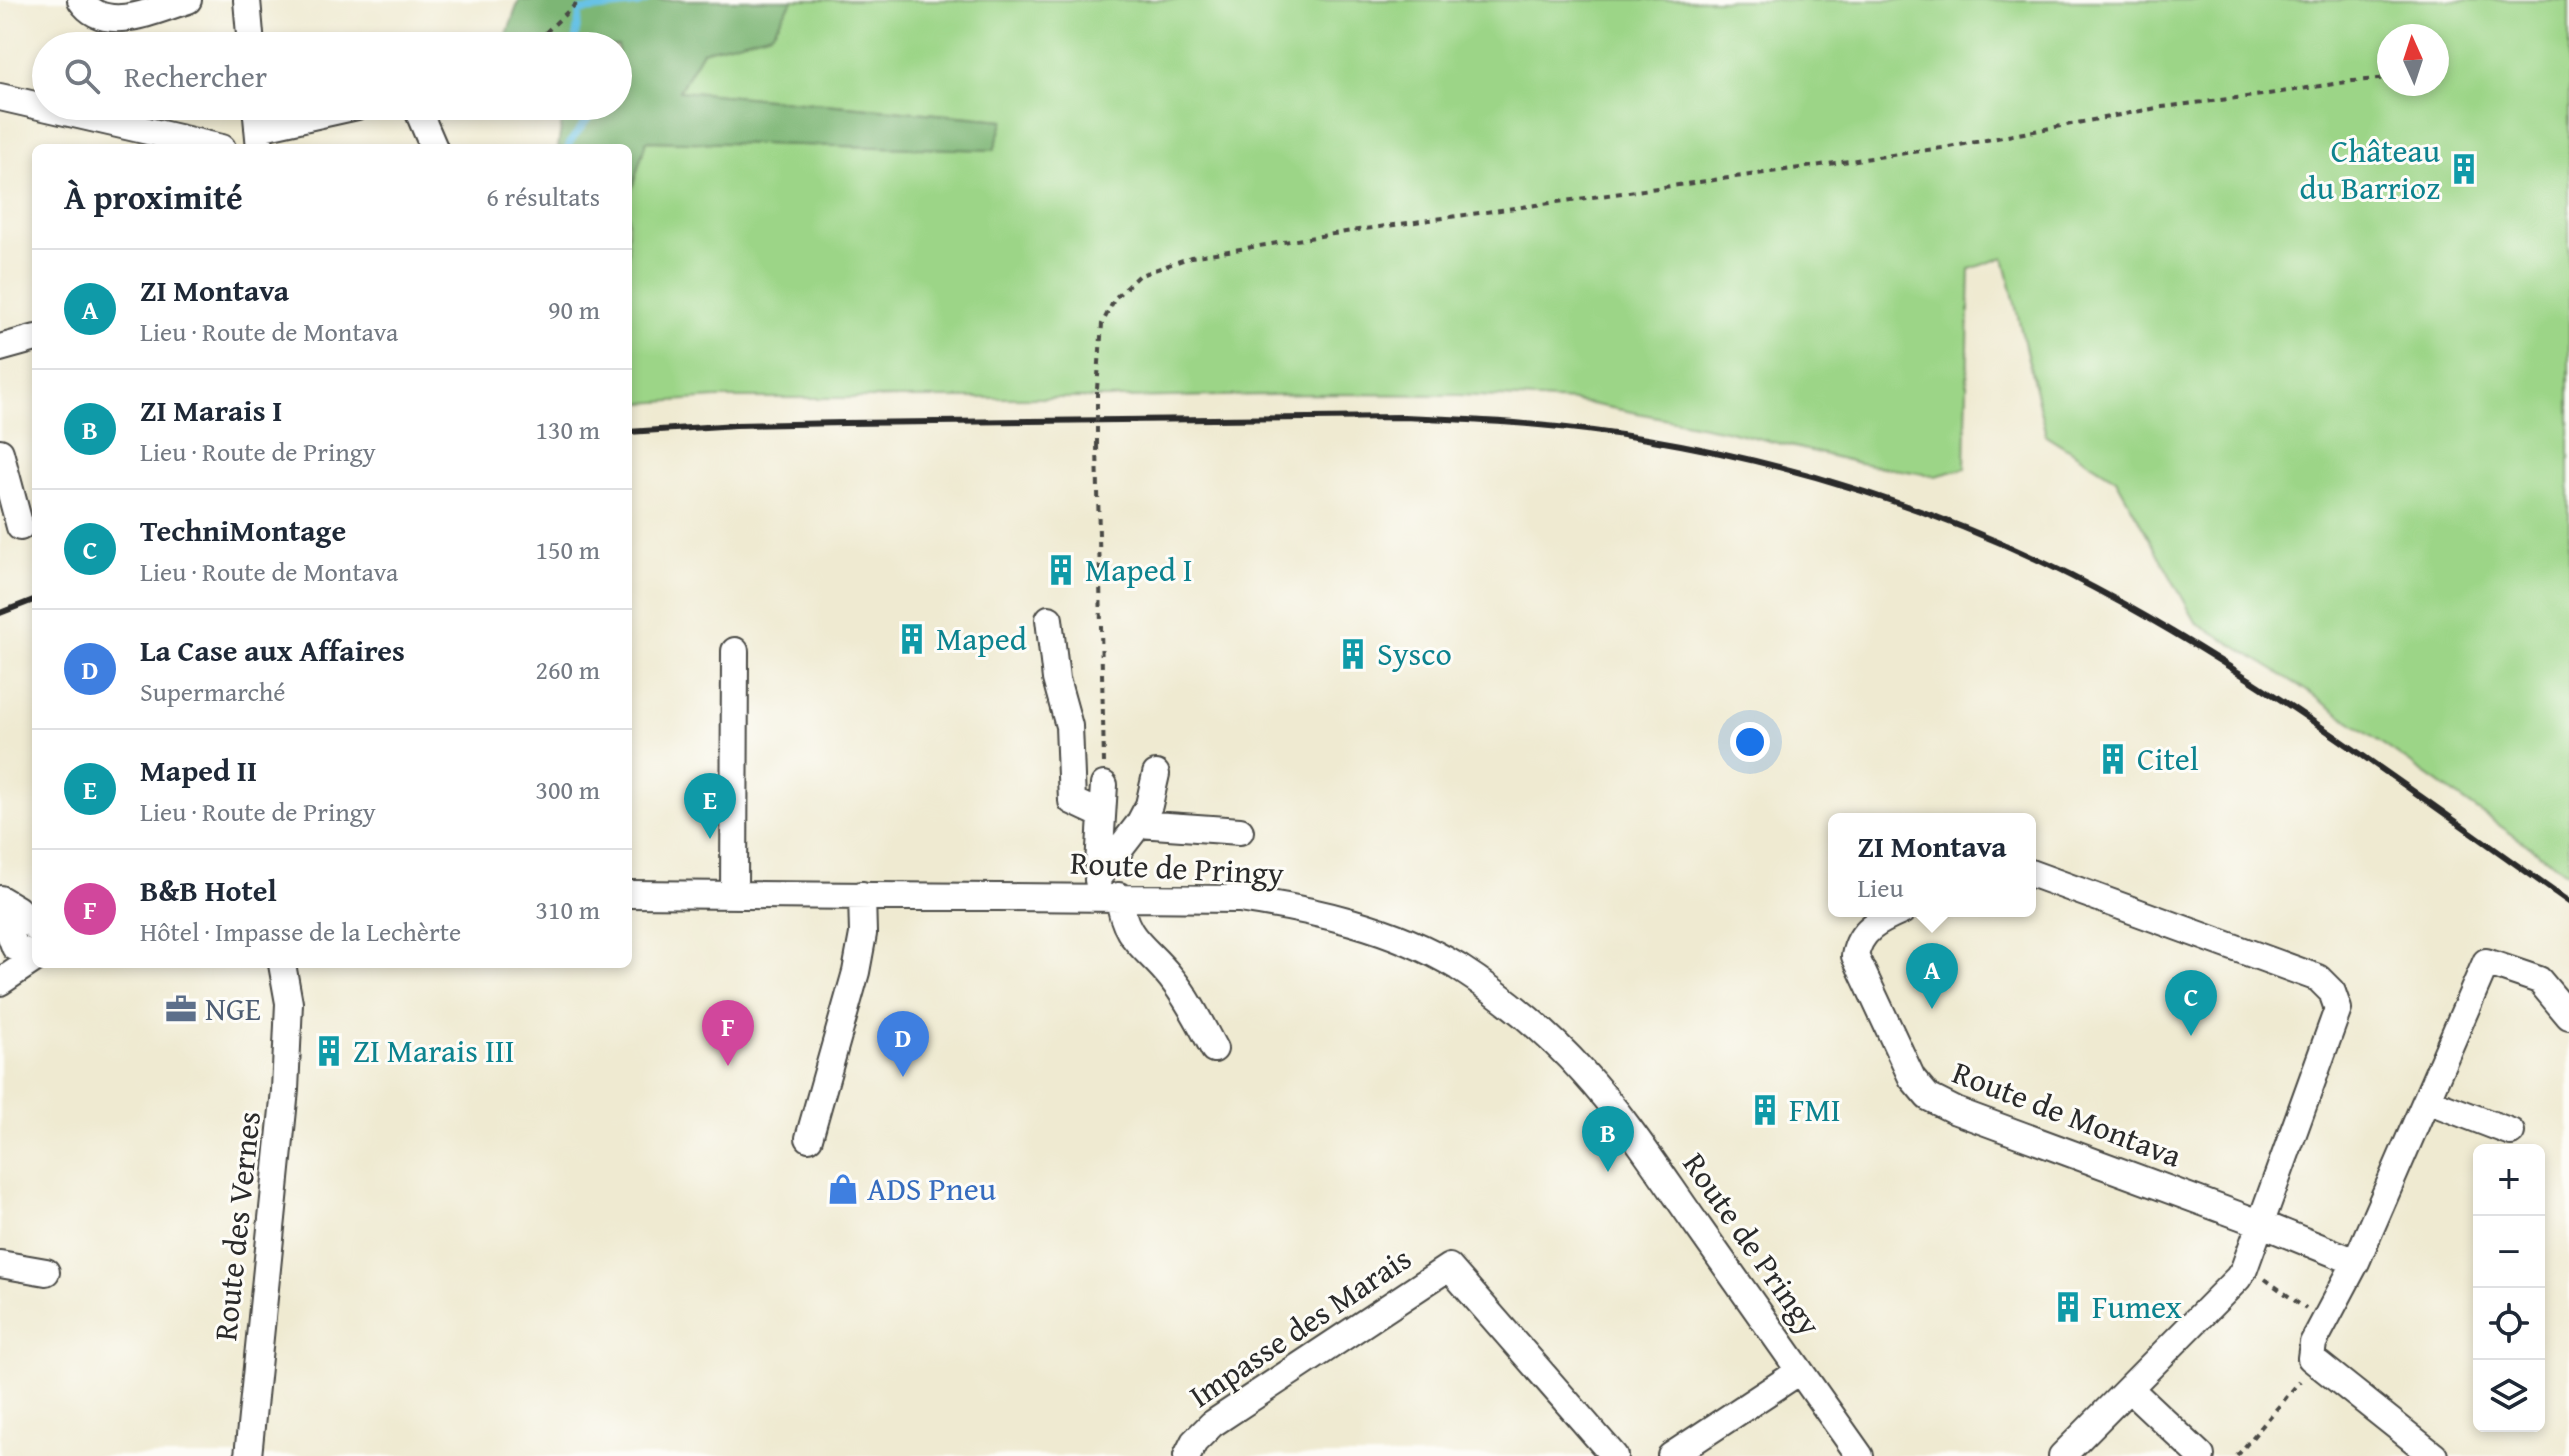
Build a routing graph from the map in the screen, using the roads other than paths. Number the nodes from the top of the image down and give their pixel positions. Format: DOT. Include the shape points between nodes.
graph roads {
  1 [pos="81,0"];
  2 [pos="188,0"];
  3 [pos="247,0"];
  4 [pos="250,32"];
  5 [pos="0,97"];
  6 [pos="32,104"];
  7 [pos="100,120"];
  8 [pos="291,120"];
  9 [pos="422,120"];
  10 [pos="258,127"];
  11 [pos="205,144"];
  12 [pos="432,144"];
  13 [pos="32,339"];
  14 [pos="0,348"];
  15 [pos="0,452"];
  16 [pos="19,527"];
  17 [pos="1049,619"];
  18 [pos="735,651"];
  19 [pos="1156,774"];
  20 [pos="1104,785"];
  21 [pos="1102,815"];
  22 [pos="1139,824"];
  23 [pos="1240,831"];
  24 [pos="2036,875"];
  25 [pos="1105,889"];
  26 [pos="632,894"];
  27 [pos="734,895"];
  28 [pos="862,895"];
  29 [pos="0,899"];
  30 [pos="0,908"];
  31 [pos="1889,917"];
  32 [pos="32,924"];
  33 [pos="25,951"];
  34 [pos="283,968"];
  35 [pos="301,968"];
  36 [pos="0,982"];
  37 [pos="289,1003"];
  38 [pos="2569,1016"];
  39 [pos="1214,1049"];
  40 [pos="2427,1100"];
  41 [pos="2511,1132"];
  42 [pos="809,1138"];
  43 [pos="2262,1224"];
  44 [pos="2356,1262"];
  45 [pos="0,1264"];
  46 [pos="46,1272"];
  47 [pos="1800,1371"];
  48 [pos="2130,1389"];
  49 [pos="248,1456"];
  50 [pos="1187,1456"];
  51 [pos="1614,1456"];
  52 [pos="1671,1456"];
  53 [pos="1860,1456"];
  54 [pos="2062,1456"];
  55 [pos="2201,1456"];
  56 [pos="2434,1456"];
  1 -- 2 [label="street" via="106,18 123,19"];
  3 -- 4 [label="street"];
  5 -- 6 [label="street"];
  7 -- 11 [label="street"];
  8 -- 10 [label="street"];
  9 -- 12 [label="street"];
  13 -- 14 [label="street"];
  15 -- 16 [label="street"];
  17 -- 21 [label="street" via="1056,679 1069,726 1072,801"];
  18 -- 27 [label="street"];
  19 -- 22 [label="street"];
  20 -- 21 [label="street"];
  21 -- 25 [label="street"];
  22 -- 23 [label="street"];
  22 -- 25 [label="street"];
  24 -- 43 [label="street" via="2318,978 2332,992 2337,1018"];
  25 -- 28 [label="street, Route de Pringy"];
  25 -- 39 [label="street" via="1128,931 1189,1003"];
  25 -- 47 [label="street, Route de Pringy" via="1293,907 1407,942 1456,966 1545,1034 1585,1073"];
  26 -- 27 [label="street, Route de Pringy"];
  27 -- 28 [label="street, Route de Pringy"];
  28 -- 42 [label="street" via="863,934 856,972"];
  29 -- 32 [label="street"];
  30 -- 33 [label="street"];
  31 -- 43 [label="street, Route de Montava" via="1863,934 1855,956 1907,1069 1928,1097"];
  33 -- 36 [label="street"];
  34 -- 37 [label="street, Route des Vernes"];
  35 -- 37 [label="street, Route des Vernes"];
  37 -- 49 [label="street, Route des Vernes"];
  38 -- 40 [label="street" via="2539,980 2486,962"];
  40 -- 41 [label="street"];
  40 -- 44 [label="street"];
  43 -- 44 [label="street, Route de Montava"];
  43 -- 48 [label="street" via="2238,1278"];
  44 -- 56 [label="street" via="2311,1358"];
  45 -- 46 [label="street"];
  47 -- 52 [label="street"];
  47 -- 53 [label="street, Route de Pringy"];
  48 -- 54 [label="street"];
  48 -- 55 [label="street"];
  50 -- 51 [label="street, Impasse des Marais" via="1212,1424 1449,1267"];
}
